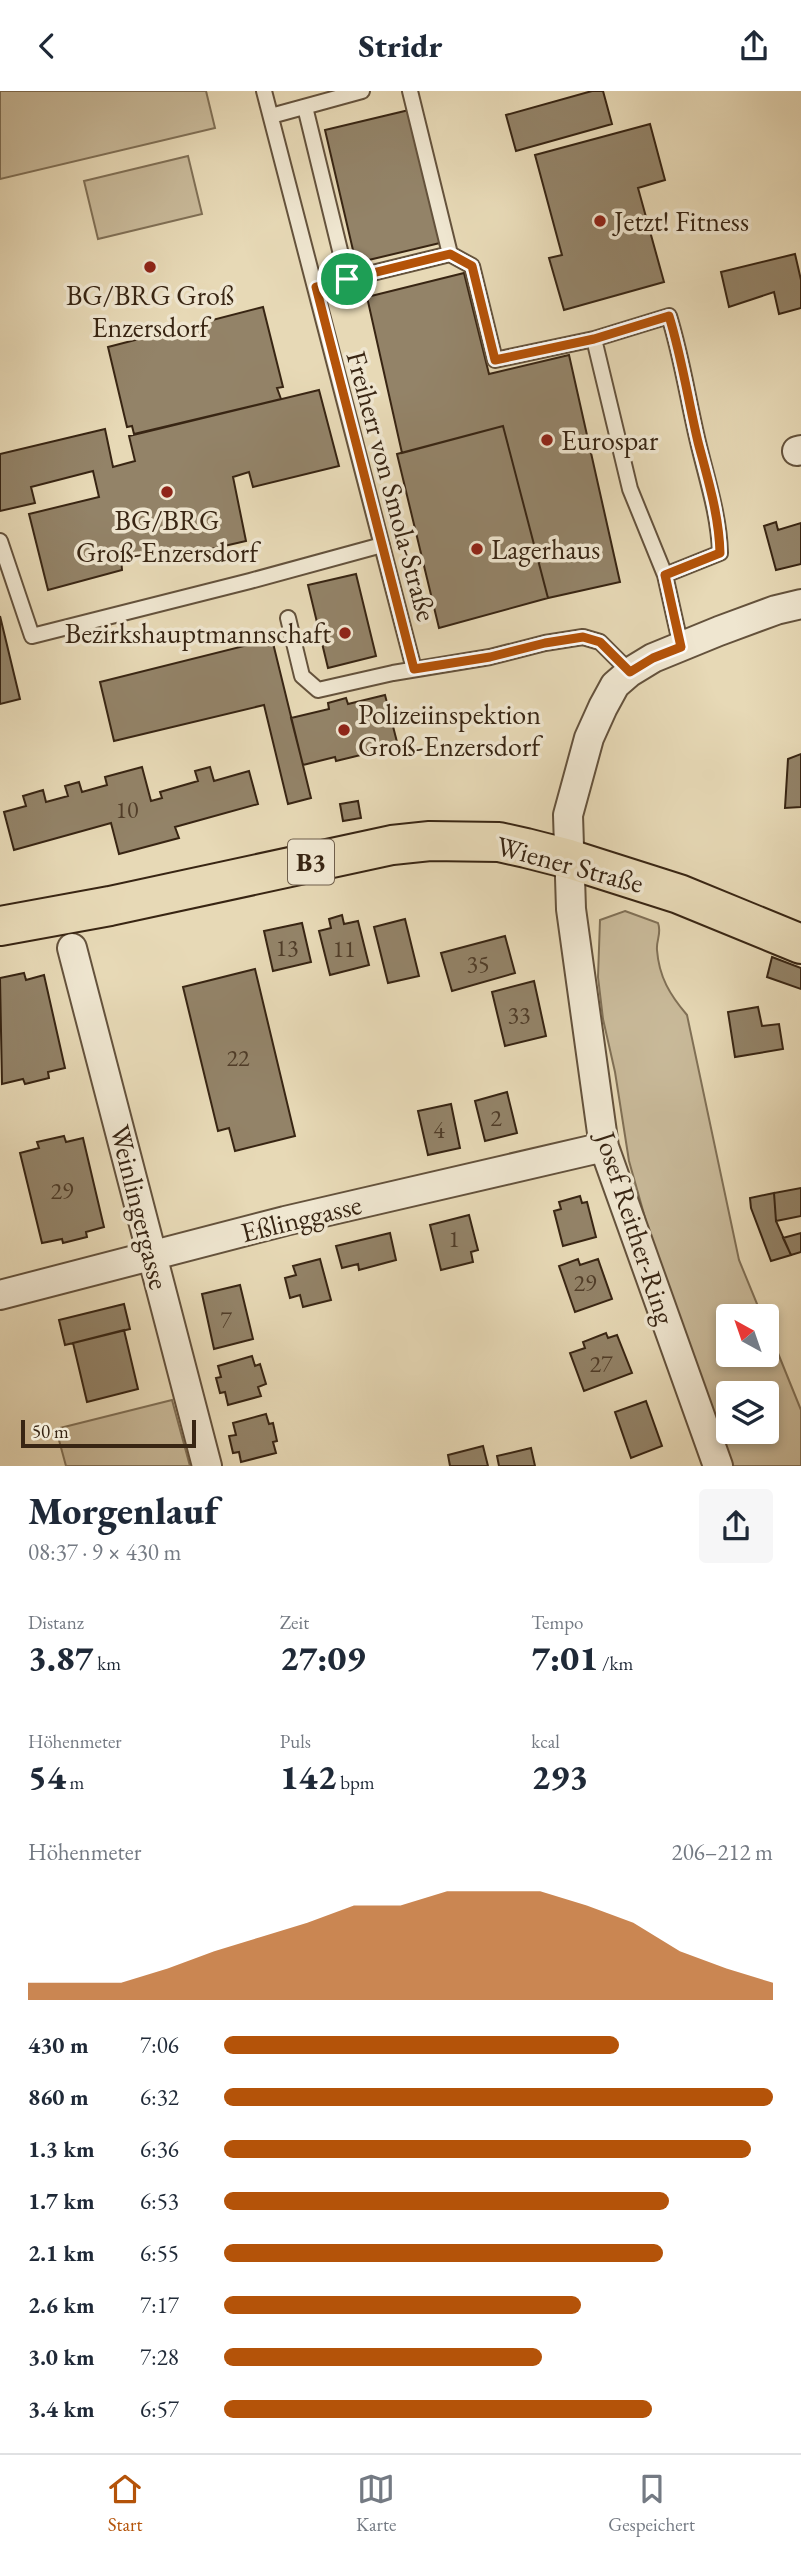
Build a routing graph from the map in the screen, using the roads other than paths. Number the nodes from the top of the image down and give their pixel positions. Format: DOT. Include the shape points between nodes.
graph roads {
  1 [pos="264,91"];
  2 [pos="362,91"];
  3 [pos="410,91"];
  4 [pos="305,107"];
  5 [pos="271,116"];
  6 [pos="450,254"];
  7 [pos="347,279"];
  8 [pos="316,287"];
  9 [pos="594,339"];
  10 [pos="0,541"];
  11 [pos="382,545"];
  12 [pos="665,575"];
  13 [pos="801,604"];
  14 [pos="288,618"];
  15 [pos="681,647"];
  16 [pos="414,669"];
  17 [pos="630,672"];
  18 [pos="569,859"];
  19 [pos="0,926"];
  20 [pos="791,936"];
  21 [pos="72,948"];
  22 [pos="604,1147"];
  23 [pos="152,1256"];
  24 [pos="0,1295"];
  25 [pos="207,1466"];
  26 [pos="718,1466"];
  1 -- 5 [label="lane, Freiherr von Smola-Straße"];
  2 -- 4 [label="lane"];
  3 -- 6 [label="lane"];
  4 -- 5 [label="lane"];
  4 -- 7 [label="lane"];
  5 -- 8 [label="lane, Freiherr von Smola-Straße"];
  6 -- 7 [label="lane"];
  6 -- 9 [label="lane" via="472,266 495,360"];
  7 -- 8 [label="lane"];
  8 -- 11 [label="lane, Freiherr von Smola-Straße"];
  9 -- 12 [label="lane" via="631,488"];
  9 -- 12 [label="lane" via="669,316 678,345 719,522 720,553"];
  10 -- 11 [label="lane" via="32,636"];
  11 -- 16 [label="lane, Freiherr von Smola-Straße"];
  12 -- 15 [label="lane"];
  13 -- 15 [label="street"];
  14 -- 16 [label="lane" via="302,675 318,690"];
  15 -- 17 [label="street"];
  16 -- 17 [label="lane" via="583,637 600,642"];
  17 -- 18 [label="street, Josef Reither-Ring" via="615,685 589,738 568,815"];
  18 -- 19 [label="main road, Wiener Straße / B3" via="499,842 392,845"];
  18 -- 20 [label="main road, Wiener Straße / B3"];
  18 -- 22 [label="street, Josef Reither-Ring" via="571,909"];
  21 -- 23 [label="street, Weinlingergasse"];
  22 -- 23 [label="street, Eßlinggasse"];
  22 -- 26 [label="street, Josef Reither-Ring"];
  23 -- 24 [label="street, Eßlinggasse"];
  23 -- 25 [label="street, Weinlingergasse"];
}
